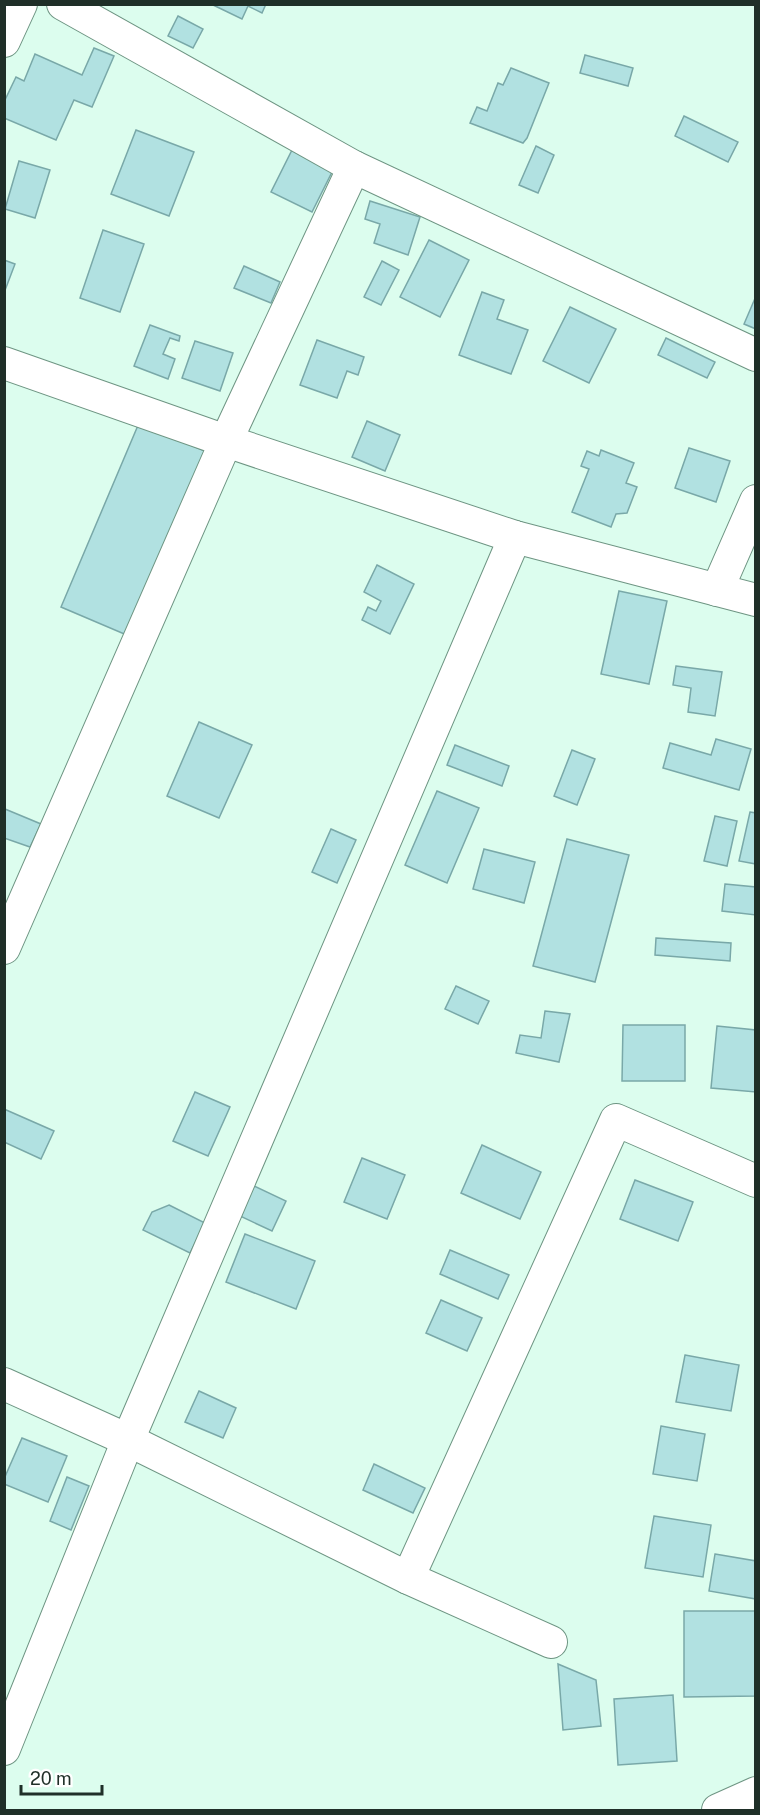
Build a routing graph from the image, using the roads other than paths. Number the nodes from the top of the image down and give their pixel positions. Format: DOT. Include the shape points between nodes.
graph roads {
  1 [pos="21,4"];
  2 [pos="63,4"];
  3 [pos="4,41"];
  4 [pos="354,167"];
  5 [pos="756,355"];
  6 [pos="4,363"];
  7 [pos="226,441"];
  8 [pos="756,501"];
  9 [pos="514,537"];
  10 [pos="717,590"];
  11 [pos="756,600"];
  12 [pos="4,948"];
  13 [pos="756,1181"];
  14 [pos="4,1384"];
  15 [pos="128,1440"];
  16 [pos="408,1578"];
  17 [pos="551,1642"];
  18 [pos="4,1749"];
  19 [pos="756,1793"];
  20 [pos="718,1810"];
  1 -- 3 [label="street"];
  2 -- 4 [label="street"];
  4 -- 5 [label="street"];
  4 -- 7 [label="street"];
  6 -- 7 [label="street"];
  7 -- 9 [label="street"];
  7 -- 12 [label="street"];
  8 -- 10 [label="street"];
  9 -- 10 [label="street"];
  9 -- 15 [label="street"];
  10 -- 11 [label="street"];
  13 -- 16 [label="street" via="616,1120"];
  14 -- 15 [label="street"];
  15 -- 16 [label="street"];
  15 -- 18 [label="street"];
  16 -- 17 [label="street"];
  19 -- 20 [label="street"];
}
